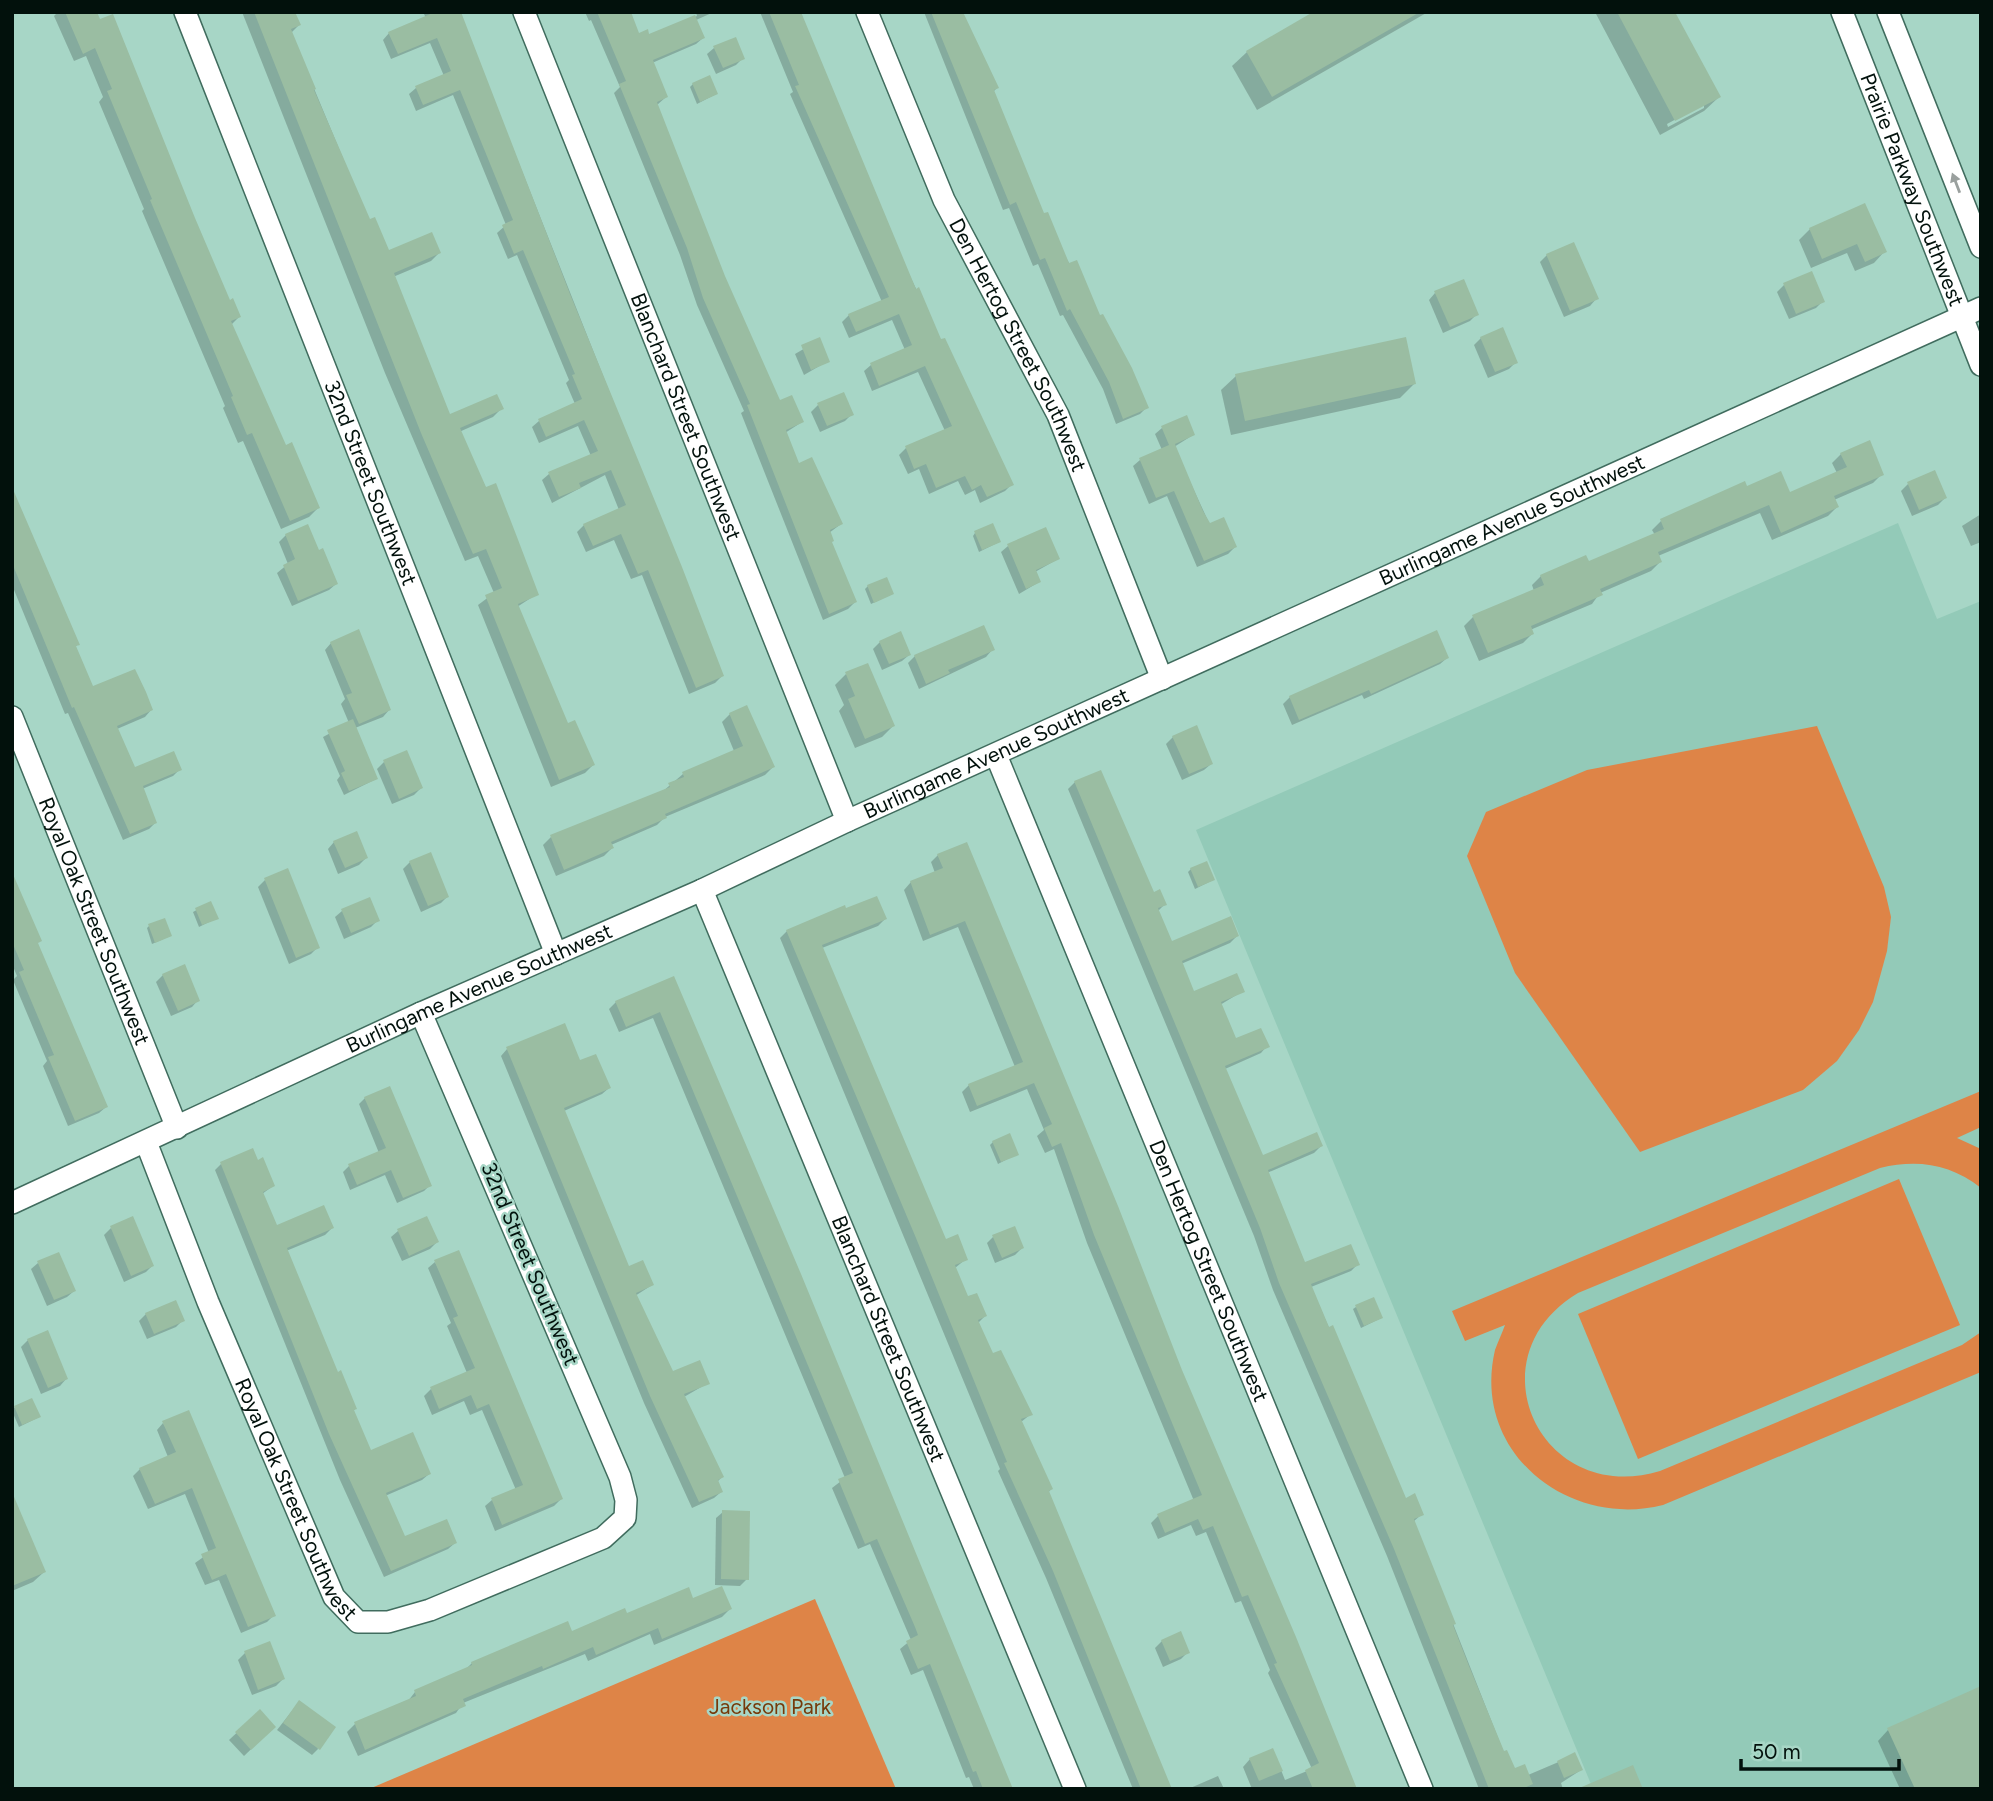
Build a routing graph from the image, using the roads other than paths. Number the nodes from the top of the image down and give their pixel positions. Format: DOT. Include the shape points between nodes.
graph roads {
  1 [pos="185,12"];
  2 [pos="524,12"];
  3 [pos="867,12"];
  4 [pos="1842,12"];
  5 [pos="1888,12"];
  6 [pos="1981,247"];
  7 [pos="1971,312"];
  8 [pos="1981,365"];
  9 [pos="1162,679"];
  10 [pos="12,717"];
  11 [pos="996,755"];
  12 [pos="847,821"];
  13 [pos="702,890"];
  14 [pos="556,954"];
  15 [pos="421,1013"];
  16 [pos="177,1128"];
  17 [pos="146,1142"];
  18 [pos="12,1203"];
  19 [pos="625,1518"];
  20 [pos="1075,1789"];
  21 [pos="1422,1789"];
  1 -- 14 [label="street, 32nd Street Southwest"];
  2 -- 12 [label="street, Blanchard Street Southwest"];
  3 -- 9 [label="street, Den Hertog Street Southwest" via="944,200 1062,424"];
  4 -- 7 [label="street, Prairie Parkway Southwest"];
  6 -- 5 [label="street, Prairie Parkway Southwest, one-way"];
  7 -- 8 [label="street, Prairie Parkway Southwest"];
  7 -- 9 [label="street, Burlingame Avenue Southwest"];
  9 -- 11 [label="street, Burlingame Avenue Southwest"];
  10 -- 16 [label="street, Royal Oak Street Southwest"];
  11 -- 12 [label="street, Burlingame Avenue Southwest"];
  11 -- 21 [label="street, Den Hertog Street Southwest"];
  12 -- 13 [label="street, Burlingame Avenue Southwest"];
  13 -- 14 [label="street, Burlingame Avenue Southwest"];
  13 -- 20 [label="street, Blanchard Street Southwest"];
  14 -- 15 [label="street, Burlingame Avenue Southwest"];
  15 -- 16 [label="street, Burlingame Avenue Southwest"];
  15 -- 19 [label="street, 32nd Street Southwest" via="620,1476"];
  16 -- 17 [label="street, Burlingame Avenue Southwest"];
  17 -- 18 [label="street, Burlingame Avenue Southwest"];
  17 -- 19 [label="street, Royal Oak Street Southwest" via="208,1302 334,1597 358,1622 388,1622 430,1610 603,1538"];
}
